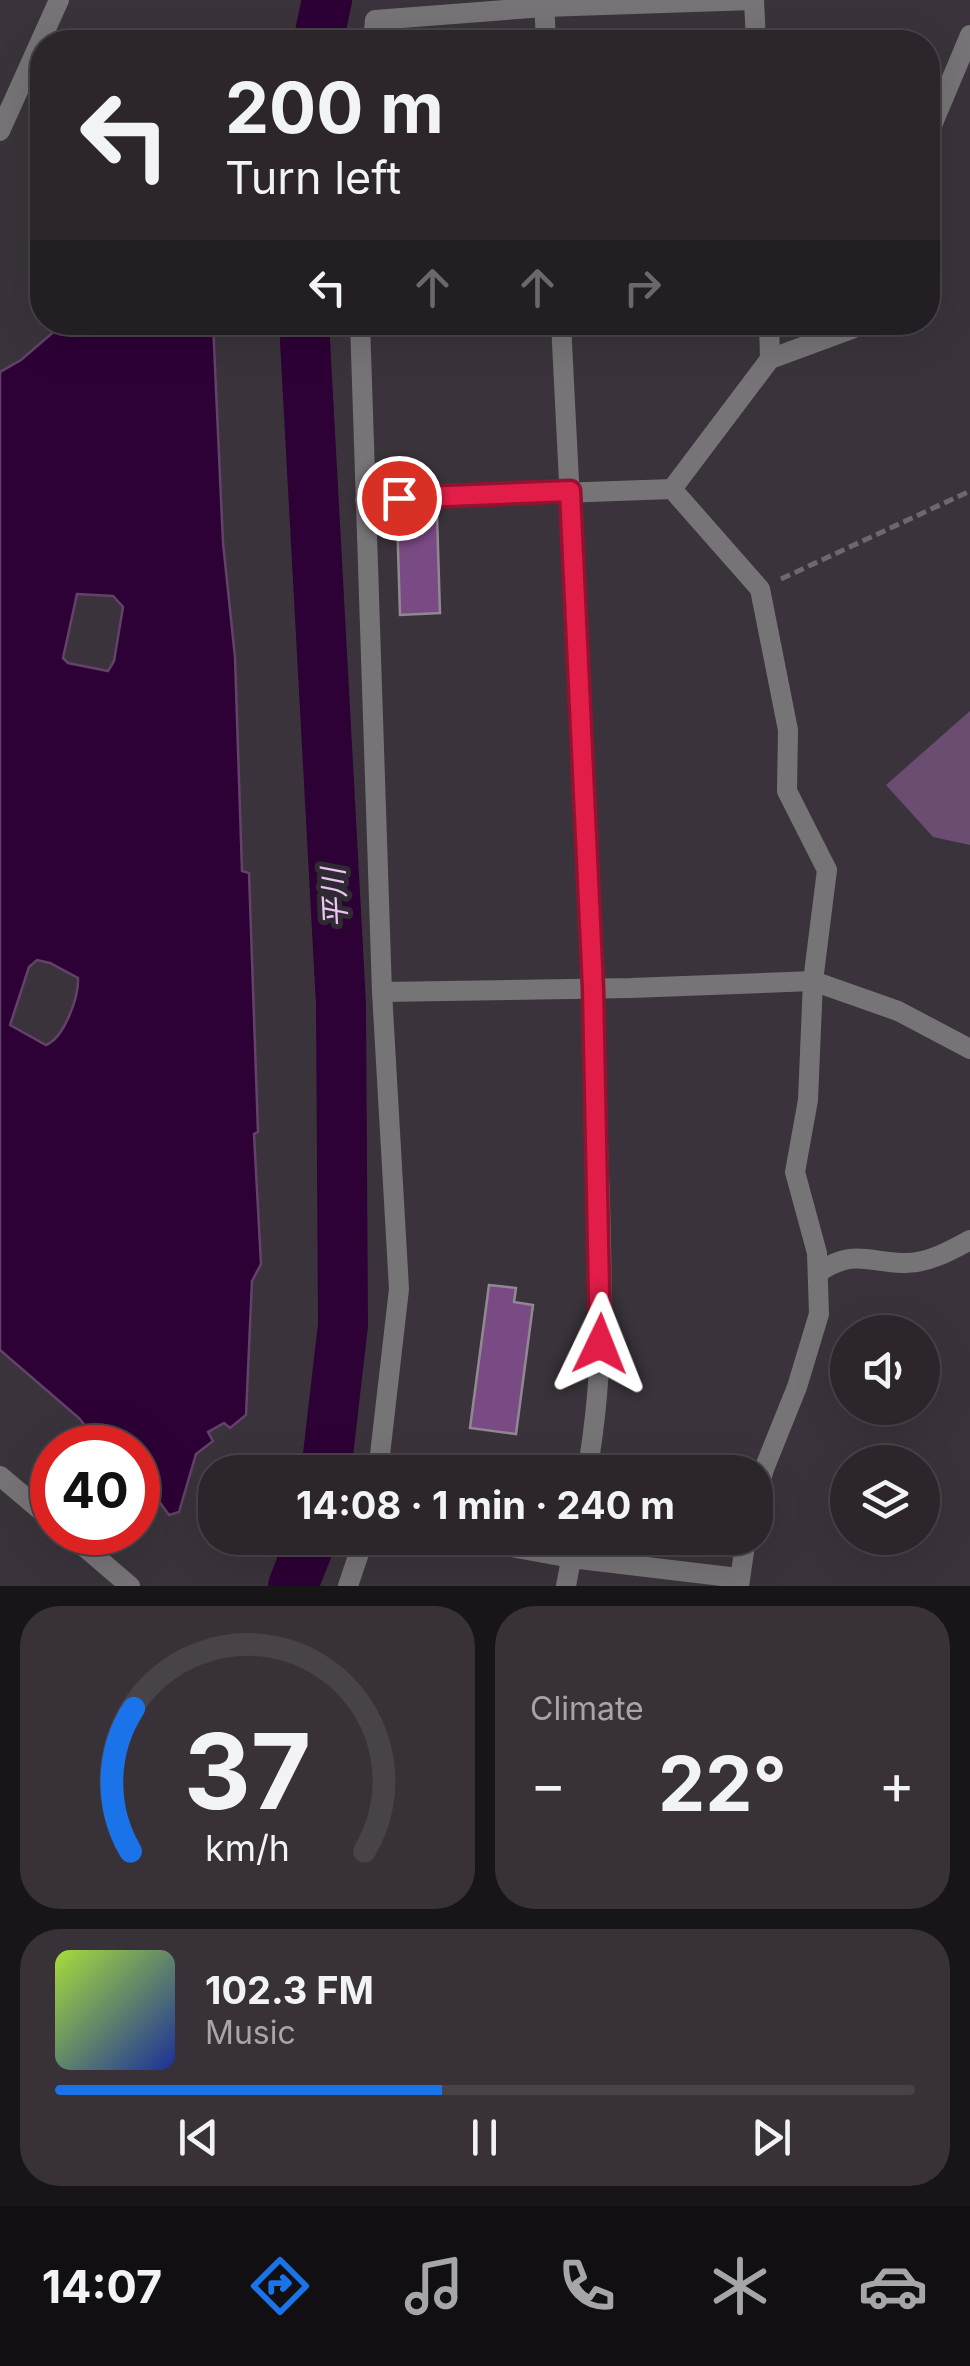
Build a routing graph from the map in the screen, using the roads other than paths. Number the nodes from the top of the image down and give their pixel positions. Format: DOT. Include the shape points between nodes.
graph roads {
  1 [pos="58,0"];
  2 [pos="753,0"];
  3 [pos="544,4"];
  4 [pos="45,30"];
  5 [pos="374,30"];
  6 [pos="545,30"];
  7 [pos="755,30"];
  8 [pos="970,35"];
  9 [pos="30,63"];
  10 [pos="940,107"];
  11 [pos="0,131"];
  12 [pos="360,335"];
  13 [pos="562,335"];
  14 [pos="769,335"];
  15 [pos="836,335"];
  16 [pos="770,360"];
  17 [pos="672,489"];
  18 [pos="570,491"];
  19 [pos="365,500"];
  20 [pos="813,981"];
  21 [pos="593,988"];
  22 [pos="382,992"];
  23 [pos="970,1049"];
  24 [pos="970,1240"];
  25 [pos="819,1272"];
  26 [pos="380,1455"];
  27 [pos="589,1455"];
  28 [pos="770,1455"];
  29 [pos="0,1476"];
  30 [pos="30,1501"];
  31 [pos="94,1555"];
  32 [pos="358,1555"];
  33 [pos="572,1555"];
  34 [pos="607,1555"];
  35 [pos="743,1555"];
  36 [pos="738,1582"];
  37 [pos="130,1586"];
  38 [pos="348,1586"];
  39 [pos="566,1586"];
  1 -- 4 [label="street"];
  2 -- 3 [label="street"];
  2 -- 7 [label="street"];
  3 -- 5 [label="street" via="375,20"];
  3 -- 6 [label="street"];
  8 -- 10 [label="street"];
  9 -- 11 [label="street"];
  12 -- 19 [label="street"];
  13 -- 18 [label="street"];
  14 -- 16 [label="street"];
  15 -- 16 [label="street"];
  16 -- 17 [label="street"];
  17 -- 18 [label="street"];
  17 -- 20 [label="street" via="760,589 788,730 787,791 827,870"];
  18 -- 19 [label="street"];
  18 -- 21 [label="street"];
  19 -- 22 [label="street"];
  20 -- 21 [label="street"];
  20 -- 23 [label="street" via="898,1011"];
  20 -- 25 [label="street" via="808,1100 795,1172"];
  21 -- 22 [label="street"];
  21 -- 27 [label="street" via="602,1308"];
  22 -- 26 [label="street" via="398,1289"];
  24 -- 25 [label="street" via="906,1264 864,1256 836,1260"];
  25 -- 28 [label="street" via="818,1314"];
  29 -- 30 [label="street"];
  31 -- 37 [label="street"];
  32 -- 38 [label="street"];
  33 -- 39 [label="street"];
  34 -- 36 [label="street"];
  35 -- 36 [label="street"];
}
